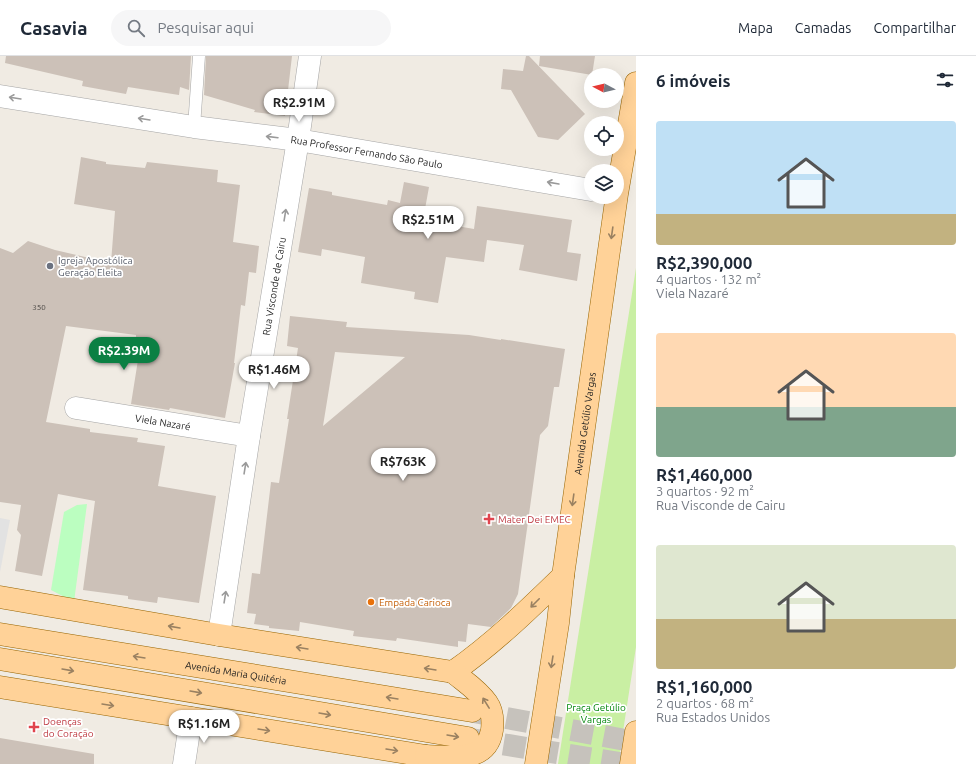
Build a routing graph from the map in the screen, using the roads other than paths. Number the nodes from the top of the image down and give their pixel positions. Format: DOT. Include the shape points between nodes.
graph roads {
  1 [pos="199,56"];
  2 [pos="310,56"];
  3 [pos="636,83"];
  4 [pos="0,96"];
  5 [pos="194,127"];
  6 [pos="298,140"];
  7 [pos="622,164"];
  8 [pos="584,189"];
  9 [pos="616,204"];
  10 [pos="76,408"];
  11 [pos="250,436"];
  12 [pos="563,576"];
  13 [pos="0,597"];
  14 [pos="0,634"];
  15 [pos="219,635"];
  16 [pos="0,659"];
  17 [pos="453,672"];
  18 [pos="0,687"];
  19 [pos="472,711"];
  20 [pos="191,718"];
  21 [pos="636,732"];
  22 [pos="468,738"];
  23 [pos="429,760"];
  24 [pos="184,764"];
  25 [pos="536,764"];
  26 [pos="631,764"];
  1 -- 5 [label="lane"];
  2 -- 6 [label="street, Rua Visconde de Cairu"];
  3 -- 7 [label="main road, Avenida Getúlio Vargas"];
  5 -- 4 [label="street, Rua Professor Fernando São Paulo, one-way"];
  6 -- 5 [label="street, Rua Professor Fernando São Paulo, one-way"];
  8 -- 6 [label="street, Rua Professor Fernando São Paulo, one-way"];
  11 -- 6 [label="street, Rua Visconde de Cairu, one-way"];
  9 -- 12 [label="main road, Avenida Getúlio Vargas, one-way"];
  10 -- 11 [label="street, Viela Nazaré"];
  15 -- 11 [label="street, Rua Visconde de Cairu, one-way"];
  12 -- 17 [label="main road, one-way" via="495,639"];
  12 -- 25 [label="main road, Avenida Getúlio Vargas, one-way"];
  15 -- 13 [label="main road, one-way"];
  19 -- 14 [label="main road, Avenida Maria Quitéria, one-way"];
  17 -- 15 [label="main road, one-way"];
  16 -- 22 [label="main road, one-way"];
  23 -- 17 [label="main road, one-way" via="471,755 481,751 490,738 492,716 489,704"];
  18 -- 20 [label="main road, one-way"];
  20 -- 23 [label="main road, one-way"];
  20 -- 24 [label="street"];
  21 -- 26 [label="main road"];
}
